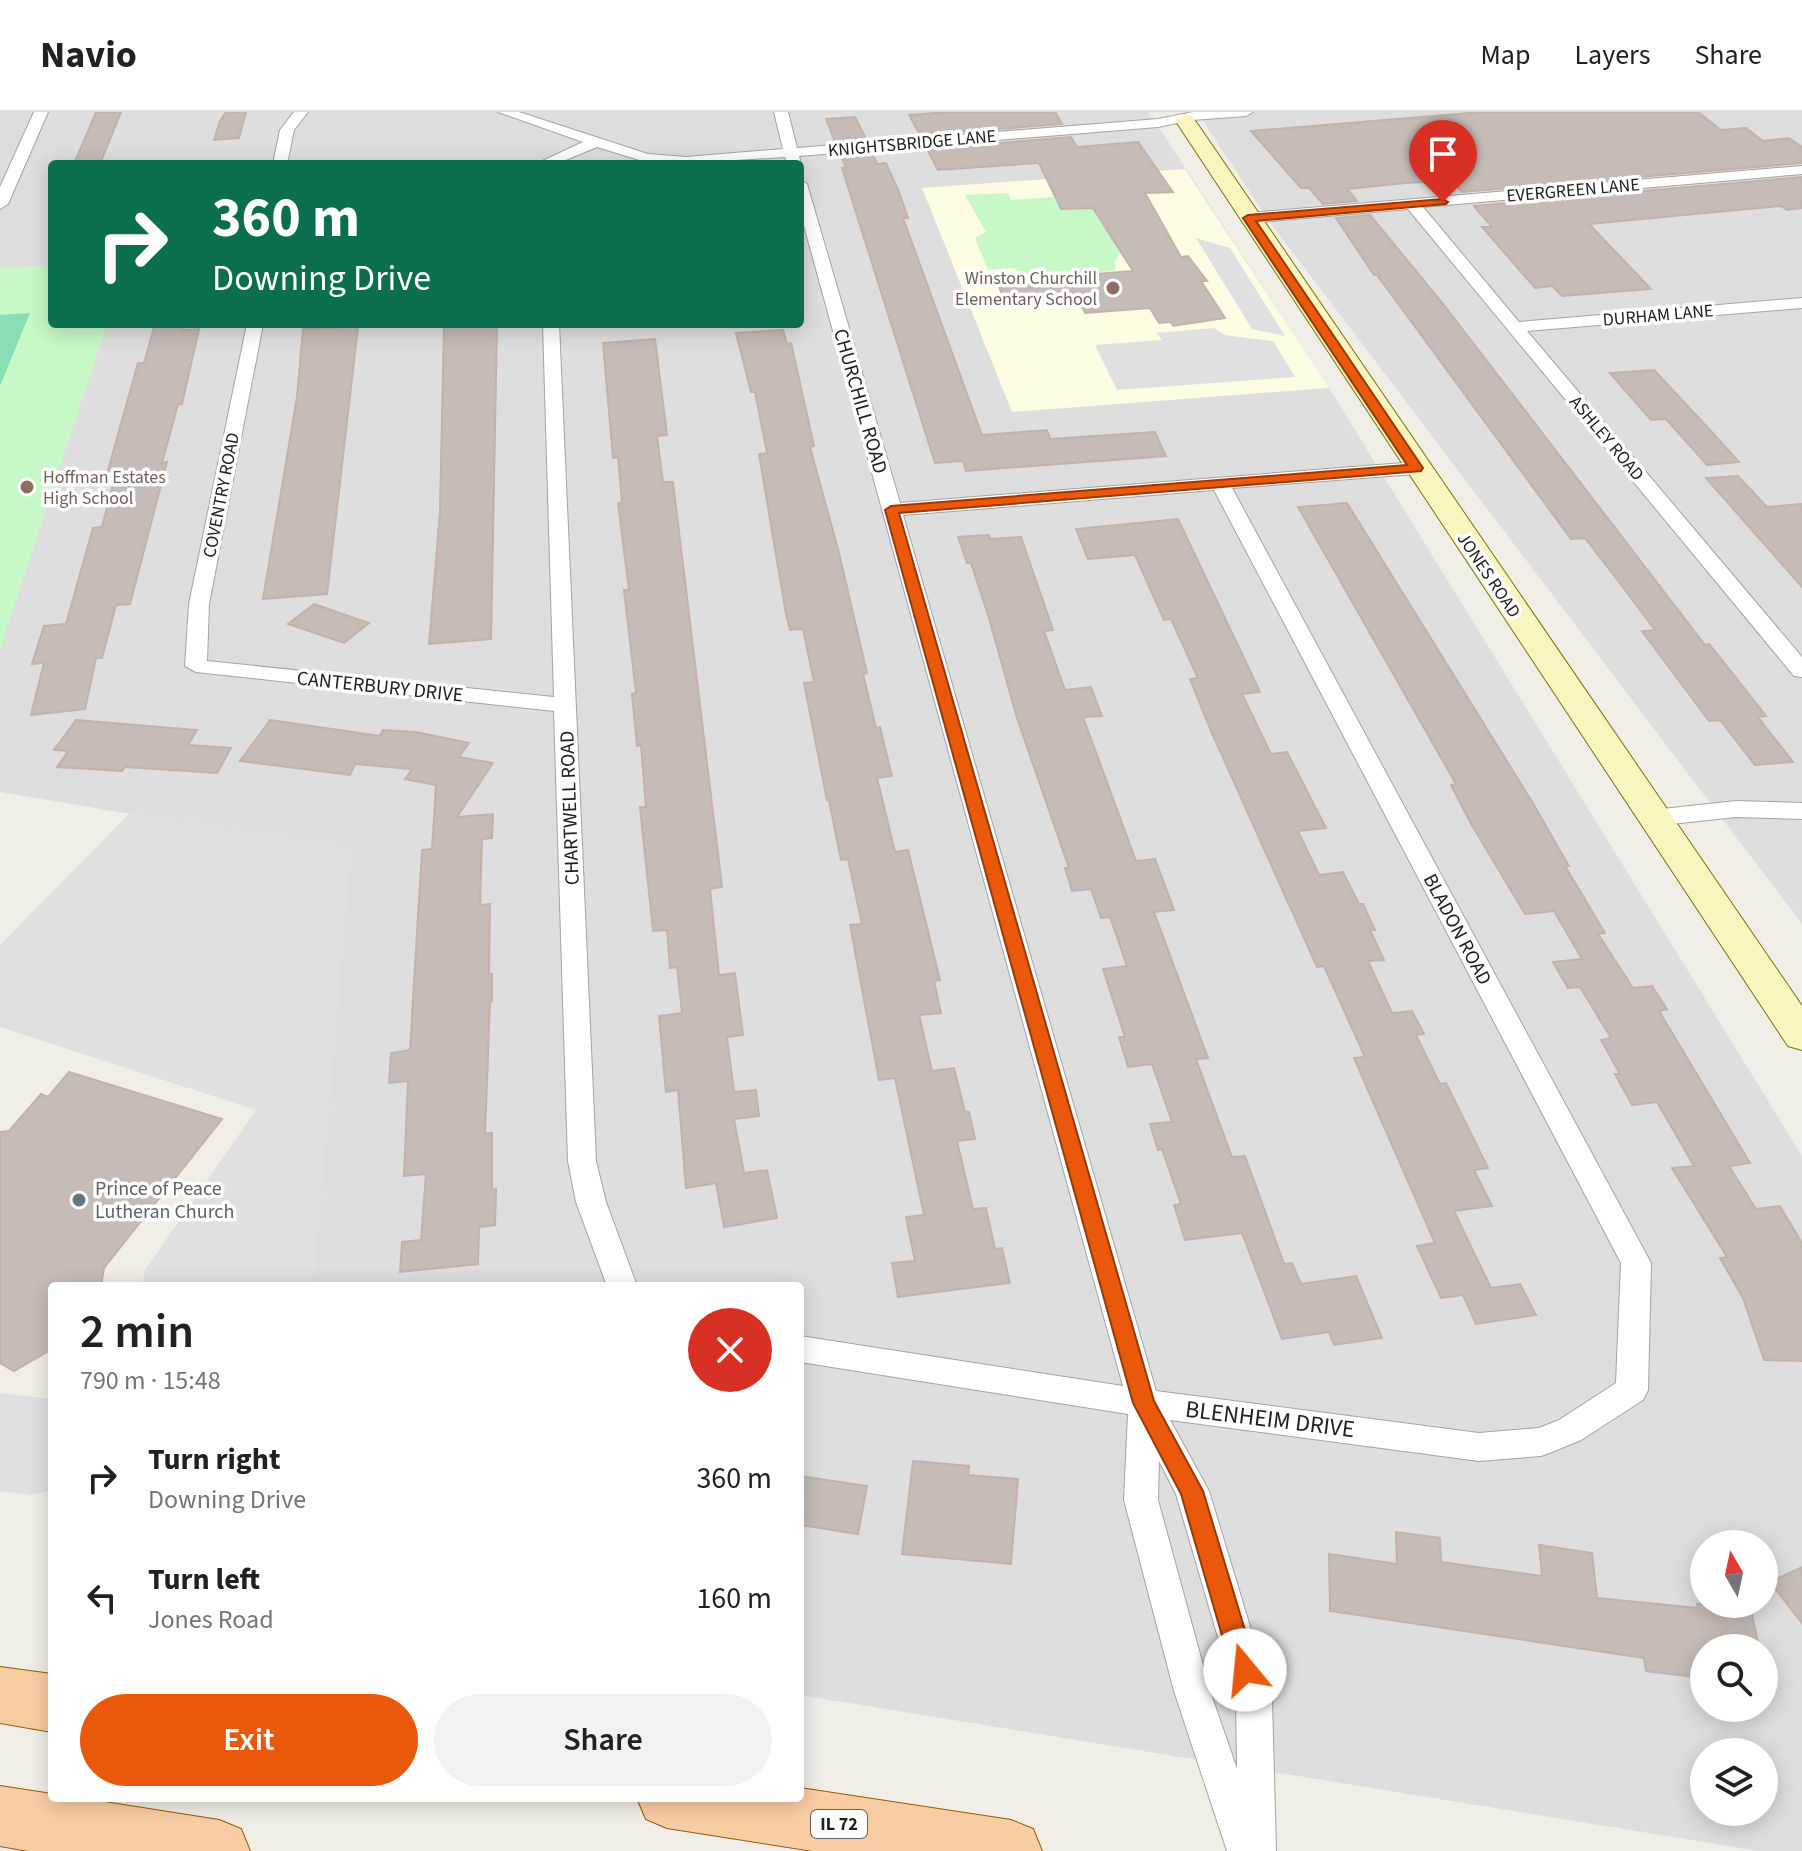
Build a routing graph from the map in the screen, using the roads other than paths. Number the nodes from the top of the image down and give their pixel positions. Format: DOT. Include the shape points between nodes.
graph roads {
  1 [pos="41,112"];
  2 [pos="301,112"];
  3 [pos="505,112"];
  4 [pos="781,112"];
  5 [pos="1246,112"];
  6 [pos="1182,117"];
  7 [pos="594,143"];
  8 [pos="793,158"];
  9 [pos="281,160"];
  10 [pos="553,160"];
  11 [pos="673,160"];
  12 [pos="722,160"];
  13 [pos="1802,170"];
  14 [pos="0,204"];
  15 [pos="1413,205"];
  16 [pos="804,214"];
  17 [pos="1248,218"];
  18 [pos="810,260"];
  19 [pos="1794,304"];
  20 [pos="1802,320"];
  21 [pos="1514,327"];
  22 [pos="254,328"];
  23 [pos="551,328"];
  24 [pos="1416,468"];
  25 [pos="1220,484"];
  26 [pos="891,510"];
  27 [pos="196,666"];
  28 [pos="1802,671"];
  29 [pos="565,705"];
  30 [pos="1802,811"];
  31 [pos="1653,818"];
  32 [pos="1802,1036"];
  33 [pos="621,1282"];
  34 [pos="804,1350"];
  35 [pos="1632,1390"];
  36 [pos="1144,1403"];
  37 [pos="0,1695"];
  38 [pos="48,1702"];
  39 [pos="693,1802"];
  40 [pos="0,1816"];
  41 [pos="219,1851"];
  42 [pos="1011,1851"];
  43 [pos="1246,1851"];
  44 [pos="1257,1851"];
  1 -- 14 [label="street"];
  2 -- 9 [label="street" via="287,130"];
  3 -- 7 [label="street, KNIGHTSBRIDGE LANE"];
  4 -- 8 [label="street"];
  5 -- 6 [label="street, KNIGHTSBRIDGE LANE"];
  6 -- 8 [label="street, KNIGHTSBRIDGE LANE"];
  6 -- 17 [label="street, JONES ROAD"];
  7 -- 10 [label="street"];
  7 -- 11 [label="street, KNIGHTSBRIDGE LANE"];
  8 -- 12 [label="street, KNIGHTSBRIDGE LANE"];
  13 -- 15 [label="street, EVERGREEN LANE"];
  15 -- 17 [label="street, EVERGREEN LANE"];
  15 -- 21 [label="street, ASHLEY ROAD"];
  16 -- 18 [label="street, CHURCHILL ROAD"];
  17 -- 24 [label="street, JONES ROAD"];
  18 -- 26 [label="street, CHURCHILL ROAD"];
  19 -- 20 [label="street"];
  19 -- 21 [label="street, DURHAM LANE"];
  21 -- 28 [label="street, ASHLEY ROAD"];
  22 -- 27 [label="street, COVENTRY ROAD" via="199,604"];
  23 -- 29 [label="street, CHARTWELL ROAD"];
  24 -- 25 [label="street"];
  24 -- 31 [label="street, JONES ROAD"];
  25 -- 26 [label="street"];
  25 -- 35 [label="street, BLADON ROAD" via="1636,1263"];
  26 -- 36 [label="street, CHURCHILL ROAD"];
  27 -- 29 [label="street, CANTERBURY DRIVE"];
  29 -- 33 [label="street, CHARTWELL ROAD" via="582,1161"];
  30 -- 31 [label="street" via="1736,809"];
  31 -- 32 [label="street, JONES ROAD"];
  34 -- 36 [label="street, BLENHEIM DRIVE"];
  35 -- 36 [label="street, BLENHEIM DRIVE" via="1541,1442 1479,1447"];
  36 -- 43 [label="street, CHURCHILL ROAD" via="1141,1500 1192,1691"];
  36 -- 44 [label="street, CHURCHILL ROAD" via="1192,1491 1254,1699"];
  37 -- 38 [label="main road"];
  39 -- 42 [label="main road, IL 72"];
  40 -- 41 [label="main road"];
}
